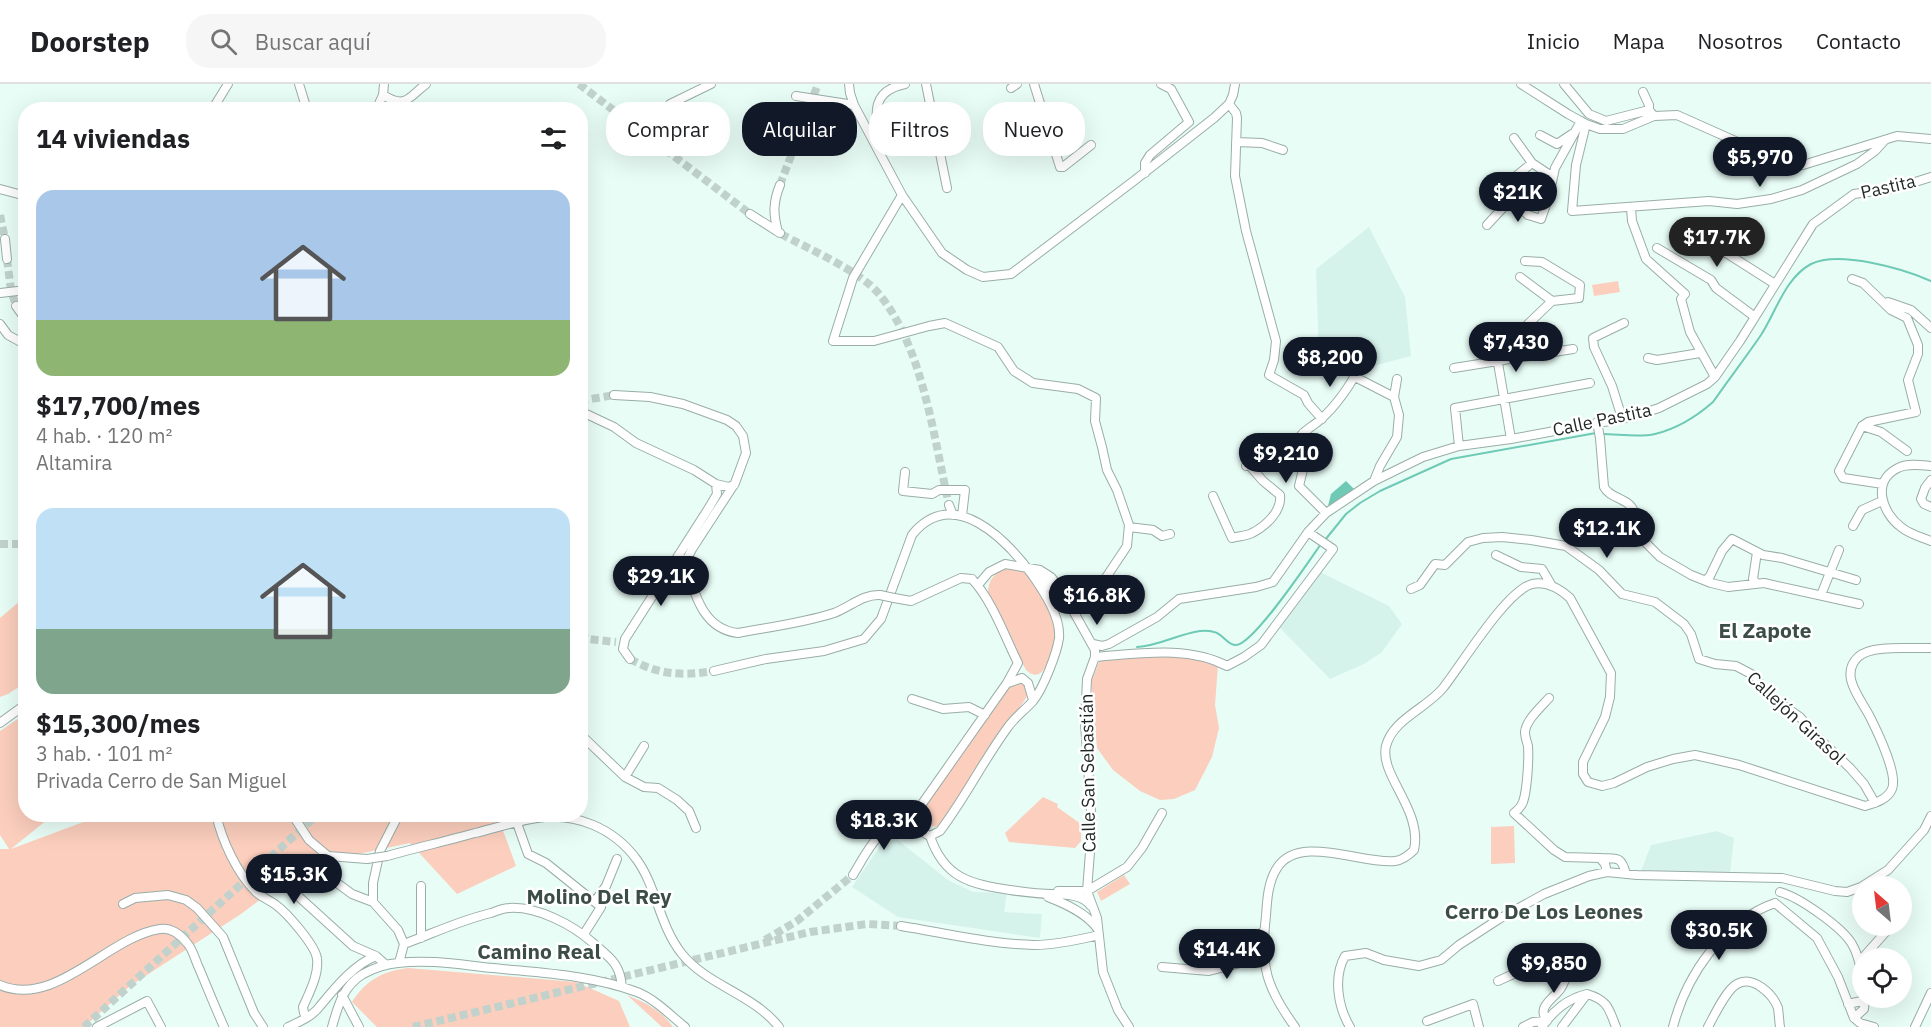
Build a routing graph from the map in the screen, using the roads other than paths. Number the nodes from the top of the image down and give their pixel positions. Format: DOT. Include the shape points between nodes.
graph roads {
  1 [pos="228,84"];
  2 [pos="299,84"];
  3 [pos="384,84"];
  4 [pos="426,84"];
  5 [pos="711,84"];
  6 [pos="849,84"];
  7 [pos="905,84"];
  8 [pos="926,84"];
  9 [pos="1034,84"];
  10 [pos="1153,84"];
  11 [pos="1160,84"];
  12 [pos="1235,84"];
  13 [pos="1521,84"];
  14 [pos="1564,84"];
  15 [pos="1643,92"];
  16 [pos="383,95"];
  17 [pos="796,96"];
  18 [pos="217,102"];
  19 [pos="305,102"];
  20 [pos="380,102"];
  21 [pos="674,102"];
  22 [pos="835,102"];
  23 [pos="853,102"];
  24 [pos="1228,104"];
  25 [pos="857,110"];
  26 [pos="1652,113"];
  27 [pos="1583,122"];
  28 [pos="1572,134"];
  29 [pos="1540,135"];
  30 [pos="1514,138"];
  31 [pos="1886,139"];
  32 [pos="1931,139"];
  33 [pos="1236,142"];
  34 [pos="1091,145"];
  35 [pos="1283,150"];
  36 [pos="883,157"];
  37 [pos="1532,164"];
  38 [pos="1145,173"];
  39 [pos="1553,177"];
  40 [pos="1931,177"];
  41 [pos="780,185"];
  42 [pos="947,188"];
  43 [pos="0,189"];
  44 [pos="18,194"];
  45 [pos="902,195"];
  46 [pos="1510,200"];
  47 [pos="1630,208"];
  48 [pos="750,214"];
  49 [pos="1487,225"];
  50 [pos="5,239"];
  51 [pos="1712,244"];
  52 [pos="1658,248"];
  53 [pos="1797,250"];
  54 [pos="7,259"];
  55 [pos="1525,261"];
  56 [pos="1520,277"];
  57 [pos="1852,279"];
  58 [pos="1775,284"];
  59 [pos="18,291"];
  60 [pos="0,292"];
  61 [pos="1880,297"];
  62 [pos="1552,301"];
  63 [pos="16,306"];
  64 [pos="18,309"];
  65 [pos="1755,317"];
  66 [pos="1624,323"];
  67 [pos="0,324"];
  68 [pos="1931,328"];
  69 [pos="18,341"];
  70 [pos="1573,349"];
  71 [pos="1700,353"];
  72 [pos="1648,358"];
  73 [pos="1516,359"];
  74 [pos="1498,363"];
  75 [pos="1349,365"];
  76 [pos="1454,368"];
  77 [pos="1355,377"];
  78 [pos="1715,377"];
  79 [pos="1397,379"];
  80 [pos="1590,383"];
  81 [pos="614,395"];
  82 [pos="1394,398"];
  83 [pos="1504,399"];
  84 [pos="588,415"];
  85 [pos="1322,418"];
  86 [pos="1622,418"];
  87 [pos="1597,424"];
  88 [pos="1862,426"];
  89 [pos="1303,432"];
  90 [pos="1511,439"];
  91 [pos="1459,446"];
  92 [pos="1907,451"];
  93 [pos="1931,466"];
  94 [pos="905,472"];
  95 [pos="1931,480"];
  96 [pos="1374,481"];
  97 [pos="716,484"];
  98 [pos="734,484"];
  99 [pos="1882,484"];
  100 [pos="1213,496"];
  101 [pos="1882,501"];
  102 [pos="949,505"];
  103 [pos="1931,507"];
  104 [pos="1326,513"];
  105 [pos="958,516"];
  106 [pos="1853,526"];
  107 [pos="1129,527"];
  108 [pos="1308,532"];
  109 [pos="1170,534"];
  110 [pos="1931,541"];
  111 [pos="1839,550"];
  112 [pos="1013,551"];
  113 [pos="1757,552"];
  114 [pos="1496,555"];
  115 [pos="676,559"];
  116 [pos="685,563"];
  117 [pos="1029,568"];
  118 [pos="1830,570"];
  119 [pos="1706,580"];
  120 [pos="1856,580"];
  121 [pos="975,582"];
  122 [pos="1756,584"];
  123 [pos="1552,586"];
  124 [pos="1411,589"];
  125 [pos="1102,590"];
  126 [pos="1821,595"];
  127 [pos="1859,603"];
  128 [pos="1093,644"];
  129 [pos="1931,648"];
  130 [pos="1095,657"];
  131 [pos="630,659"];
  132 [pos="1018,663"];
  133 [pos="714,671"];
  134 [pos="1044,681"];
  135 [pos="1007,683"];
  136 [pos="1549,698"];
  137 [pos="912,699"];
  138 [pos="1033,700"];
  139 [pos="18,710"];
  140 [pos="985,715"];
  141 [pos="0,723"];
  142 [pos="588,741"];
  143 [pos="644,746"];
  144 [pos="626,777"];
  145 [pos="1875,803"];
  146 [pos="1162,813"];
  147 [pos="1931,816"];
  148 [pos="218,822"];
  149 [pos="297,822"];
  150 [pos="395,822"];
  151 [pos="521,822"];
  152 [pos="583,822"];
  153 [pos="517,823"];
  154 [pos="696,828"];
  155 [pos="917,828"];
  156 [pos="930,836"];
  157 [pos="328,856"];
  158 [pos="1600,858"];
  159 [pos="617,859"];
  160 [pos="1606,872"];
  161 [pos="1626,874"];
  162 [pos="854,875"];
  163 [pos="291,878"];
  164 [pos="1782,878"];
  165 [pos="421,886"];
  166 [pos="1087,891"];
  167 [pos="1780,892"];
  168 [pos="1039,894"];
  169 [pos="373,902"];
  170 [pos="1775,903"];
  171 [pos="123,904"];
  172 [pos="598,904"];
  173 [pos="1096,915"];
  174 [pos="901,926"];
  175 [pos="1264,930"];
  176 [pos="1098,932"];
  177 [pos="584,934"];
  178 [pos="1882,936"];
  179 [pos="421,938"];
  180 [pos="404,944"];
  181 [pos="1853,948"];
  182 [pos="1871,948"];
  183 [pos="376,956"];
  184 [pos="399,963"];
  185 [pos="386,965"];
  186 [pos="1162,967"];
  187 [pos="1498,981"];
  188 [pos="0,985"];
  189 [pos="622,987"];
  190 [pos="1931,993"];
  191 [pos="1554,994"];
  192 [pos="1587,994"];
  193 [pos="342,995"];
  194 [pos="1563,1003"];
  195 [pos="1852,1003"];
  196 [pos="1848,1004"];
  197 [pos="1864,1008"];
  198 [pos="307,1017"];
  199 [pos="1854,1017"];
  200 [pos="1427,1021"];
  201 [pos="1544,1024"];
  202 [pos="97,1027"];
  203 [pos="161,1027"];
  204 [pos="224,1027"];
  205 [pos="263,1027"];
  206 [pos="288,1027"];
  207 [pos="332,1027"];
  208 [pos="359,1027"];
  209 [pos="685,1027"];
  210 [pos="779,1027"];
  211 [pos="1129,1027"];
  212 [pos="1295,1027"];
  213 [pos="1350,1027"];
  214 [pos="1479,1027"];
  215 [pos="1523,1027"];
  216 [pos="1562,1027"];
  217 [pos="1616,1027"];
  218 [pos="1673,1027"];
  219 [pos="1708,1027"];
  220 [pos="1780,1027"];
  221 [pos="1874,1027"];
  222 [pos="1915,1027"];
  1 -- 18 [label="street"];
  2 -- 19 [label="street"];
  3 -- 16 [label="street"];
  4 -- 16 [label="street" via="402,102"];
  5 -- 21 [label="street"];
  6 -- 23 [label="street"];
  7 -- 36 [label="street" via="883,94 878,105"];
  8 -- 42 [label="street"];
  9 -- 34 [label="street" via="1060,167"];
  10 -- 11 [label="street"];
  11 -- 38 [label="street" via="1171,89 1189,122 1150,154"];
  12 -- 24 [label="street"];
  13 -- 27 [label="street"];
  14 -- 26 [label="street" via="1588,114 1606,121"];
  15 -- 26 [label="street"];
  16 -- 20 [label="street"];
  17 -- 22 [label="street"];
  24 -- 33 [label="street" via="1236,113"];
  24 -- 38 [label="street"];
  25 -- 36 [label="street"];
  26 -- 27 [label="street" via="1623,129 1600,129"];
  26 -- 31 [label="street" via="1677,115 1788,164 1803,165"];
  27 -- 28 [label="street"];
  27 -- 47 [label="street" via="1572,212"];
  28 -- 29 [label="street" via="1557,144"];
  28 -- 39 [label="street"];
  30 -- 37 [label="street"];
  31 -- 32 [label="street"];
  31 -- 47 [label="street" via="1857,164 1802,190 1771,199"];
  33 -- 35 [label="street" via="1262,143"];
  33 -- 85 [label="street" via="1235,176 1246,231 1276,341 1269,375 1304,395"];
  36 -- 45 [label="street"];
  37 -- 39 [label="street"];
  37 -- 46 [label="street" via="1510,181"];
  38 -- 45 [label="street" via="1011,274 983,277 942,253"];
  39 -- 46 [label="street" via="1541,219"];
  40 -- 53 [label="street, Pastita" via="1896,188 1854,194 1813,224"];
  41 -- 48 [label="street" via="773,206 780,233"];
  43 -- 44 [label="street"];
  45 -- 107 [label="street" via="853,278 833,340 874,341 945,323 998,347 1014,371 1033,383 1078,388 1096,398 1095,421 1107,470"];
  46 -- 49 [label="street"];
  47 -- 71 [label="street" via="1646,259 1685,294 1681,299 1684,313"];
  50 -- 54 [label="street"];
  51 -- 58 [label="street"];
  52 -- 65 [label="street" via="1711,280"];
  53 -- 58 [label="street, Calle Pastita"];
  55 -- 62 [label="street" via="1542,262 1580,285 1579,298"];
  56 -- 62 [label="street"];
  57 -- 61 [label="street"];
  58 -- 65 [label="street, Calle Pastita"];
  59 -- 60 [label="street"];
  61 -- 68 [label="street" via="1911,310"];
  61 -- 88 [label="street" via="1907,318 1918,345 1908,380 1916,412"];
  62 -- 73 [label="street" via="1527,325"];
  63 -- 64 [label="street"];
  65 -- 78 [label="street, Calle Pastita"];
  66 -- 86 [label="street" via="1593,338"];
  67 -- 69 [label="street"];
  70 -- 73 [label="street"];
  71 -- 72 [label="street"];
  71 -- 78 [label="street"];
  73 -- 74 [label="street"];
  74 -- 76 [label="street"];
  74 -- 83 [label="street"];
  75 -- 77 [label="street" via="1358,368"];
  77 -- 82 [label="street"];
  77 -- 85 [label="street"];
  78 -- 86 [label="street, Calle Pastita" via="1659,408"];
  79 -- 82 [label="street"];
  80 -- 83 [label="street"];
  81 -- 98 [label="street" via="683,404 734,424 746,446"];
  82 -- 96 [label="street" via="1399,415 1397,437"];
  83 -- 90 [label="street"];
  83 -- 91 [label="street" via="1455,408"];
  84 -- 97 [label="street"];
  85 -- 89 [label="street"];
  86 -- 87 [label="street, Calle Pastita"];
  87 -- 90 [label="street, Calle Pastita"];
  87 -- 119 [label="street" via="1607,493 1626,502 1634,511 1636,533 1660,557"];
  88 -- 92 [label="street" via="1881,432"];
  88 -- 99 [label="street" via="1839,471 1843,478"];
  89 -- 100 [label="street" via="1299,438 1247,465 1280,495 1281,504 1251,534 1233,538"];
  89 -- 104 [label="street" via="1305,461 1299,486"];
  90 -- 91 [label="street, Calle Pastita"];
  91 -- 96 [label="street, Calle Pastita" via="1423,457"];
  93 -- 99 [label="street" via="1898,468"];
  94 -- 105 [label="street" via="903,491 932,494 939,490 965,490"];
  95 -- 103 [label="street" via="1921,500"];
  96 -- 104 [label="street, Calle Pastita"];
  97 -- 98 [label="street"];
  97 -- 115 [label="street" via="716,496"];
  98 -- 116 [label="street"];
  99 -- 101 [label="street"];
  101 -- 106 [label="street" via="1862,510"];
  101 -- 110 [label="street" via="1901,528"];
  102 -- 105 [label="street"];
  104 -- 108 [label="street, Calle Pastita"];
  105 -- 112 [label="street" via="970,518 996,534"];
  105 -- 133 [label="street" via="934,518 919,526 882,618 864,639 824,651"];
  107 -- 109 [label="street" via="1154,530 1162,536"];
  107 -- 125 [label="street" via="1127,546 1104,579"];
  108 -- 128 [label="street, Calle Pastita" via="1273,582 1179,599 1157,617 1109,644"];
  108 -- 130 [label="street" via="1331,547 1261,645 1244,657 1227,666 1213,658 1192,655"];
  111 -- 118 [label="street"];
  112 -- 117 [label="street"];
  112 -- 121 [label="street"];
  113 -- 118 [label="street"];
  113 -- 119 [label="street" via="1732,539"];
  113 -- 122 [label="street" via="1753,579"];
  114 -- 123 [label="street" via="1521,567 1542,569"];
  115 -- 116 [label="street"];
  115 -- 131 [label="street" via="620,642"];
  116 -- 121 [label="street, bridge" via="698,604 706,616 719,627 738,633 836,612 876,594 911,601 961,578"];
  117 -- 121 [label="street" via="1000,566"];
  117 -- 128 [label="street" via="1051,577"];
  117 -- 134 [label="street" via="1059,627 1059,642"];
  118 -- 120 [label="street"];
  118 -- 126 [label="street"];
  119 -- 122 [label="street" via="1728,587"];
  121 -- 132 [label="street"];
  122 -- 126 [label="street"];
  123 -- 145 [label="street" via="1560,589 1578,609 1611,673 1605,717 1583,762 1588,782 1602,786 1614,783 1647,767 1695,755 1739,765 1865,806"];
  123 -- 175 [label="street" via="1533,584 1520,591 1437,696 1401,723 1386,746 1386,760 1415,827 1414,850 1395,861 1318,852 1288,858 1278,866 1272,879"];
  124 -- 145 [label="street, Callejón Girasol" via="1420,585 1435,564 1445,566 1468,542 1502,537 1566,546 1599,570 1622,594 1655,602 1684,624 1699,660 1736,666 1755,676 1767,694 1800,717 1850,768"];
  126 -- 127 [label="street"];
  128 -- 130 [label="street"];
  129 -- 145 [label="street" via="1867,652 1858,657 1851,669 1853,687 1871,718 1893,777 1892,789"];
  130 -- 166 [label="street, Calle San Sebastián" via="1087,679 1085,724 1092,826"];
  132 -- 134 [label="street" via="1029,679"];
  132 -- 135 [label="street"];
  134 -- 138 [label="street"];
  135 -- 138 [label="street" via="1022,678 1028,683"];
  135 -- 140 [label="street"];
  136 -- 158 [label="street" via="1527,724 1528,766 1522,805 1514,813 1565,857"];
  137 -- 140 [label="street" via="943,709 969,707"];
  138 -- 156 [label="street" via="1008,727 944,826"];
  139 -- 141 [label="street"];
  140 -- 155 [label="street" via="917,811"];
  142 -- 144 [label="street"];
  143 -- 144 [label="street"];
  144 -- 154 [label="street" via="644,787 658,788 676,800 689,811"];
  146 -- 166 [label="street" via="1127,867"];
  147 -- 164 [label="street" via="1924,830 1888,870 1861,887 1835,891"];
  148 -- 198 [label="street" via="241,872 257,893 277,906 312,945 318,968 303,1007"];
  149 -- 157 [label="street" via="309,840"];
  150 -- 169 [label="street" via="380,851"];
  151 -- 153 [label="street"];
  152 -- 210 [label="street" via="601,828 626,846 644,870 672,941 690,963 766,1013"];
  153 -- 157 [label="street, bridge" via="387,856"];
  153 -- 172 [label="street" via="528,854"];
  155 -- 156 [label="street"];
  155 -- 162 [label="street" via="900,824 883,830"];
  156 -- 168 [label="street" via="947,867 969,882"];
  157 -- 169 [label="street" via="327,871 337,883"];
  158 -- 160 [label="street"];
  158 -- 161 [label="street" via="1619,859"];
  159 -- 172 [label="street"];
  160 -- 161 [label="street"];
  160 -- 213 [label="street" via="1544,894 1499,919 1441,960 1419,966 1366,953 1346,956 1338,978"];
  161 -- 164 [label="street"];
  163 -- 183 [label="street" via="298,896 352,946"];
  164 -- 167 [label="street"];
  165 -- 179 [label="street"];
  166 -- 168 [label="street"];
  166 -- 173 [label="street"];
  167 -- 170 [label="street"];
  167 -- 181 [label="street" via="1791,895 1835,926"];
  168 -- 173 [label="street" via="1083,898"];
  168 -- 176 [label="street" via="1090,920"];
  169 -- 180 [label="street" via="398,930"];
  170 -- 196 [label="street" via="1817,938"];
  170 -- 218 [label="street" via="1739,922 1709,953 1678,1008"];
  171 -- 205 [label="street" via="135,898 168,895 197,908 223,938"];
  172 -- 177 [label="street"];
  173 -- 176 [label="street"];
  174 -- 176 [label="street" via="1035,945 1083,939"];
  175 -- 186 [label="street" via="1244,962 1209,971"];
  175 -- 212 [label="street" via="1267,976 1278,1004"];
  176 -- 211 [label="street" via="1103,972"];
  177 -- 179 [label="street" via="565,922 510,908 466,919"];
  177 -- 189 [label="street" via="611,958 621,973"];
  178 -- 182 [label="street"];
  179 -- 180 [label="street"];
  180 -- 184 [label="street"];
  183 -- 185 [label="street"];
  183 -- 198 [label="street" via="364,961"];
  184 -- 185 [label="street"];
  184 -- 189 [label="street" via="575,976"];
  185 -- 193 [label="street" via="362,974"];
  187 -- 191 [label="street" via="1542,961 1570,963 1562,988"];
  188 -- 204 [label="street" via="18,990 38,988 161,928 176,931 189,944"];
  189 -- 209 [label="street" via="640,993"];
  190 -- 222 [label="street"];
  191 -- 194 [label="street"];
  191 -- 201 [label="street" via="1543,1010"];
  192 -- 194 [label="street"];
  192 -- 216 [label="street"];
  192 -- 217 [label="street" via="1608,1006"];
  193 -- 207 [label="street"];
  193 -- 208 [label="street"];
  194 -- 201 [label="street"];
  195 -- 196 [label="street"];
  196 -- 199 [label="street"];
  197 -- 199 [label="street"];
  198 -- 206 [label="street"];
  199 -- 221 [label="street"];
  200 -- 214 [label="street" via="1473,1004"];
  201 -- 215 [label="street" via="1533,1022"];
  202 -- 203 [label="street" via="147,1000"];
  219 -- 220 [label="street" via="1735,985 1752,982 1769,994 1778,1008"];
}
